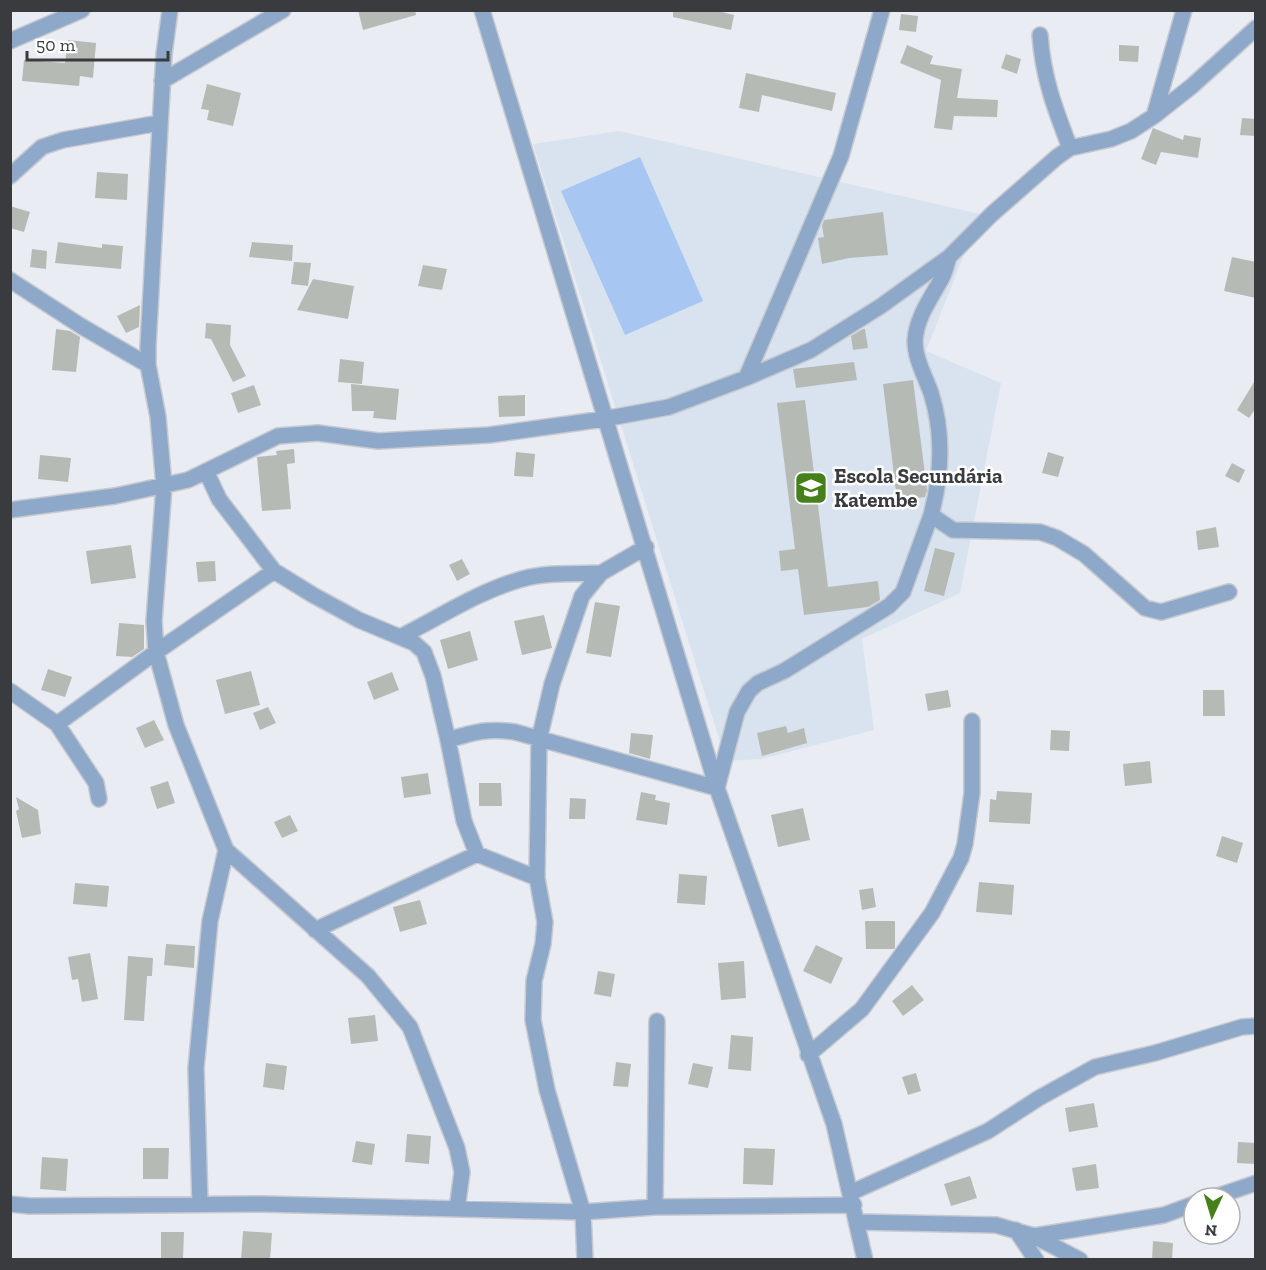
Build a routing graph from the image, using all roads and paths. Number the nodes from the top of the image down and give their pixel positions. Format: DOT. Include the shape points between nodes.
graph roads {
  1 [pos="82,10"];
  2 [pos="170,10"];
  3 [pos="283,10"];
  4 [pos="482,10"];
  5 [pos="882,10"];
  6 [pos="1184,10"];
  7 [pos="1256,28"];
  8 [pos="1040,35"];
  9 [pos="10,41"];
  10 [pos="162,81"];
  11 [pos="1154,116"];
  12 [pos="159,123"];
  13 [pos="1070,148"];
  14 [pos="10,176"];
  15 [pos="949,257"];
  16 [pos="10,280"];
  17 [pos="148,365"];
  18 [pos="746,378"];
  19 [pos="604,419"];
  20 [pos="206,471"];
  21 [pos="164,486"];
  22 [pos="10,510"];
  23 [pos="931,515"];
  24 [pos="646,547"];
  25 [pos="274,571"];
  26 [pos="601,573"];
  27 [pos="1229,592"];
  28 [pos="400,637"];
  29 [pos="156,652"];
  30 [pos="10,691"];
  31 [pos="972,722"];
  32 [pos="57,724"];
  33 [pos="448,740"];
  34 [pos="539,740"];
  35 [pos="717,788"];
  36 [pos="99,799"];
  37 [pos="225,850"];
  38 [pos="477,854"];
  39 [pos="537,878"];
  40 [pos="315,930"];
  41 [pos="657,1021"];
  42 [pos="1256,1026"];
  43 [pos="808,1055"];
  44 [pos="852,1199"];
  45 [pos="10,1203"];
  46 [pos="200,1204"];
  47 [pos="655,1207"];
  48 [pos="1182,1208"];
  49 [pos="457,1209"];
  50 [pos="583,1212"];
  51 [pos="857,1222"];
  52 [pos="1016,1230"];
  53 [pos="1034,1236"];
  54 [pos="585,1260"];
  55 [pos="865,1260"];
  56 [pos="1036,1260"];
  57 [pos="1080,1260"];
  1 -- 9 [label="street"];
  2 -- 10 [label="street"];
  3 -- 10 [label="street"];
  4 -- 19 [label="street"];
  5 -- 18 [label="street" via="841,156"];
  6 -- 11 [label="street"];
  7 -- 11 [label="street"];
  8 -- 13 [label="street" via="1051,100"];
  10 -- 12 [label="street"];
  11 -- 13 [label="street" via="1111,139"];
  12 -- 14 [label="street" via="42,147"];
  12 -- 17 [label="street"];
  13 -- 15 [label="street" via="992,214"];
  15 -- 18 [label="street" via="811,350"];
  15 -- 23 [label="street" via="943,277 927,303 915,343 940,435 941,461"];
  16 -- 17 [label="street"];
  17 -- 21 [label="street" via="158,417"];
  18 -- 19 [label="street" via="669,407"];
  19 -- 20 [label="street" via="489,435 378,441 318,433 278,436"];
  19 -- 24 [label="street"];
  20 -- 21 [label="street"];
  20 -- 25 [label="street" via="219,499"];
  21 -- 22 [label="street"];
  21 -- 29 [label="street" via="154,621"];
  23 -- 27 [label="street" via="953,530 1040,532 1057,538 1084,554 1145,608 1161,612"];
  23 -- 35 [label="street" via="897,599 749,691 738,712"];
  24 -- 26 [label="street"];
  24 -- 35 [label="street"];
  25 -- 28 [label="street" via="358,620"];
  25 -- 29 [label="street"];
  26 -- 28 [label="street" via="524,578 496,587"];
  26 -- 34 [label="street" via="582,596 552,684"];
  28 -- 33 [label="street" via="424,652"];
  29 -- 32 [label="street"];
  29 -- 37 [label="street" via="176,725"];
  30 -- 32 [label="street"];
  31 -- 43 [label="street" via="972,794 961,858 932,913 862,1009"];
  32 -- 36 [label="street" via="96,783"];
  33 -- 34 [label="street" via="496,729"];
  33 -- 38 [label="street" via="464,821"];
  34 -- 35 [label="street"];
  34 -- 39 [label="street"];
  35 -- 43 [label="street"];
  37 -- 40 [label="street"];
  37 -- 46 [label="street" via="210,921 196,1068"];
  38 -- 39 [label="street"];
  38 -- 40 [label="street"];
  39 -- 50 [label="street" via="545,922 534,981 533,1020 547,1090"];
  40 -- 49 [label="street" via="368,976 410,1027 458,1148 462,1172"];
  41 -- 47 [label="street"];
  42 -- 44 [label="street" via="1095,1068 988,1131"];
  43 -- 44 [label="street" via="834,1124"];
  44 -- 47 [label="street"];
  44 -- 51 [label="street"];
  45 -- 46 [label="street"];
  46 -- 49 [label="street"];
  47 -- 50 [label="street"];
  48 -- 53 [label="street" via="1164,1215"];
  49 -- 50 [label="street"];
  50 -- 54 [label="street"];
  51 -- 52 [label="street" via="996,1225"];
  51 -- 55 [label="street"];
  52 -- 53 [label="street"];
  52 -- 56 [label="street"];
  53 -- 57 [label="street"];
}
